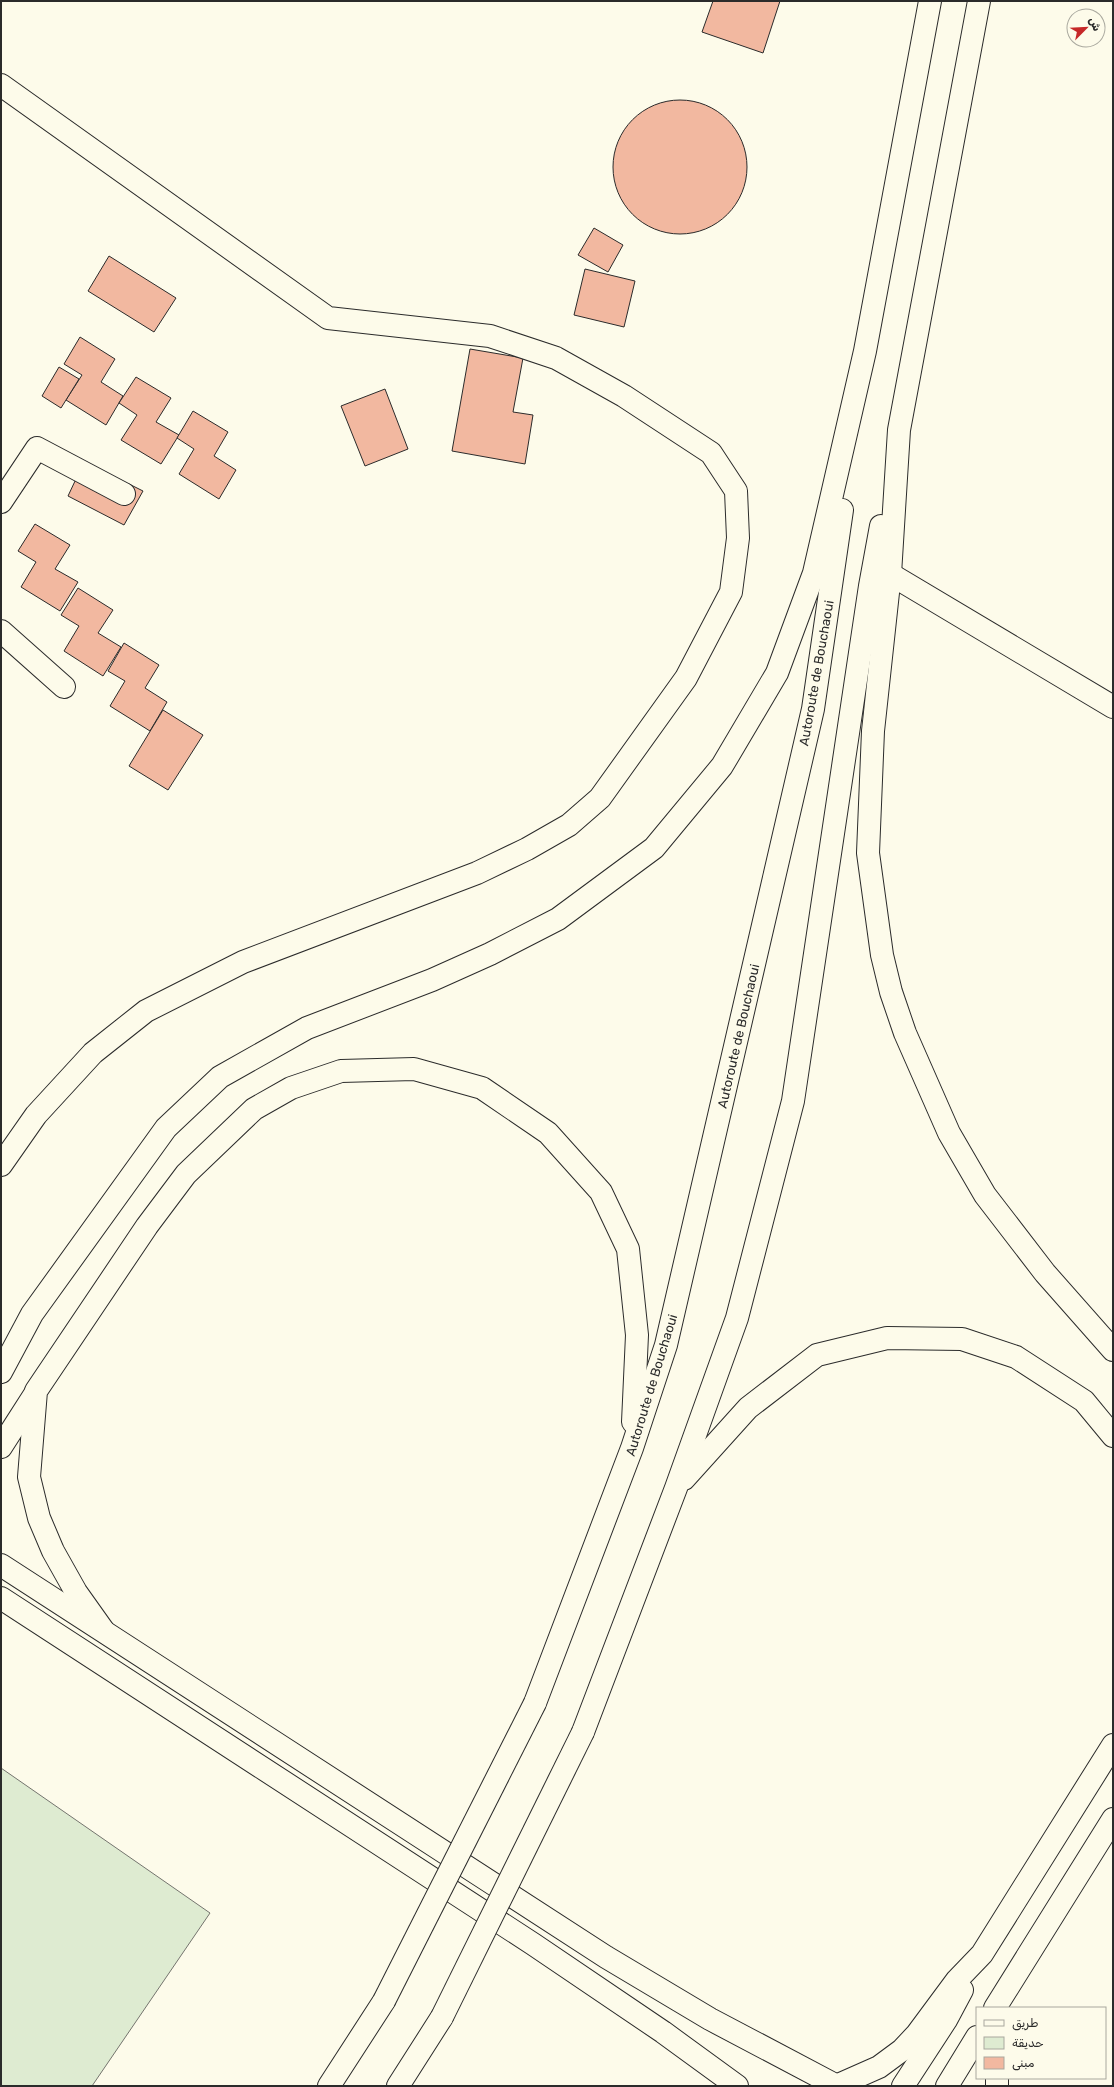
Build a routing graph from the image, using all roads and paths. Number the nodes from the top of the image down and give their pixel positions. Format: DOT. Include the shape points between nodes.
graph roads {
  1 [pos="930,1"];
  2 [pos="979,1"];
  3 [pos="1,85"];
  4 [pos="865,351"];
  5 [pos="899,430"];
  6 [pos="124,494"];
  7 [pos="1,502"];
  8 [pos="890,574"];
  9 [pos="1,631"];
  10 [pos="64,687"];
  11 [pos="1113,707"];
  12 [pos="1,1164"];
  13 [pos="32,1314"];
  14 [pos="1113,1350"];
  15 [pos="1,1356"];
  16 [pos="1,1372"];
  17 [pos="36,1391"];
  18 [pos="1113,1436"];
  19 [pos="1,1447"];
  20 [pos="632,1448"];
  21 [pos="676,1488"];
  22 [pos="1,1565"];
  23 [pos="1,1598"];
  24 [pos="103,1630"];
  25 [pos="1113,1745"];
  26 [pos="1113,1819"];
  27 [pos="982,1954"];
  28 [pos="1019,1969"];
  29 [pos="996,2007"];
  30 [pos="1009,2007"];
  31 [pos="976,2039"];
  32 [pos="329,2086"];
  33 [pos="398,2086"];
  34 [pos="737,2086"];
  35 [pos="837,2086"];
  36 [pos="903,2086"];
  37 [pos="947,2086"];
  1 -- 4 [label="main road"];
  2 -- 5 [label="main road"];
  3 -- 12 [label="main road" via="328,318 490,336 556,358 624,396 711,453 736,491 738,538 731,592 686,678 600,798 569,825 527,849 476,873 243,962 146,1011 93,1053 36,1115"];
  4 -- 13 [label="main road" via="814,573 776,673 722,766 654,848 558,919 432,980 307,1028 220,1076 166,1128"];
  4 -- 20 [label="main road, Autoroute de Bouchaoui" via="813,709 666,1345"];
  5 -- 8 [label="main road"];
  5 -- 21 [label="main road" via="870,586 793,1101 737,1318"];
  6 -- 7 [label="main road" via="37,448"];
  8 -- 11 [label="main road"];
  8 -- 14 [label="main road" via="873,731 868,854 882,955 891,992 926,1085 949,1133 985,1195 1045,1273"];
  9 -- 10 [label="main road"];
  13 -- 15 [label="main road"];
  13 -- 16 [label="main road"];
  17 -- 19 [label="main road"];
  17 -- 20 [label="main road" via="147,1226 186,1174 254,1108 291,1088 341,1071 414,1069 482,1088 548,1133 601,1192 628,1249 637,1335"];
  17 -- 24 [label="main road" via="29,1477 39,1518 53,1551 72,1585"];
  18 -- 21 [label="main road" via="1084,1401 1016,1357 962,1339 886,1338 816,1354 748,1408"];
  20 -- 32 [label="main road, Autoroute de Bouchaoui, bridge" via="536,1702 384,2001"];
  21 -- 33 [label="main road, bridge" via="583,1732 442,2017"];
  22 -- 24 [label="main road"];
  23 -- 34 [label="main road" via="526,1940 663,2032"];
  24 -- 35 [label="main road" via="606,1957 710,2019"];
  25 -- 27 [label="main road"];
  26 -- 28 [label="main road"];
  27 -- 35 [label="main road" via="957,1980 902,2050 879,2067"];
  27 -- 36 [label="main road" via="946,2020"];
  28 -- 29 [label="main road"];
  28 -- 30 [label="main road"];
  31 -- 37 [label="main road"];
}
